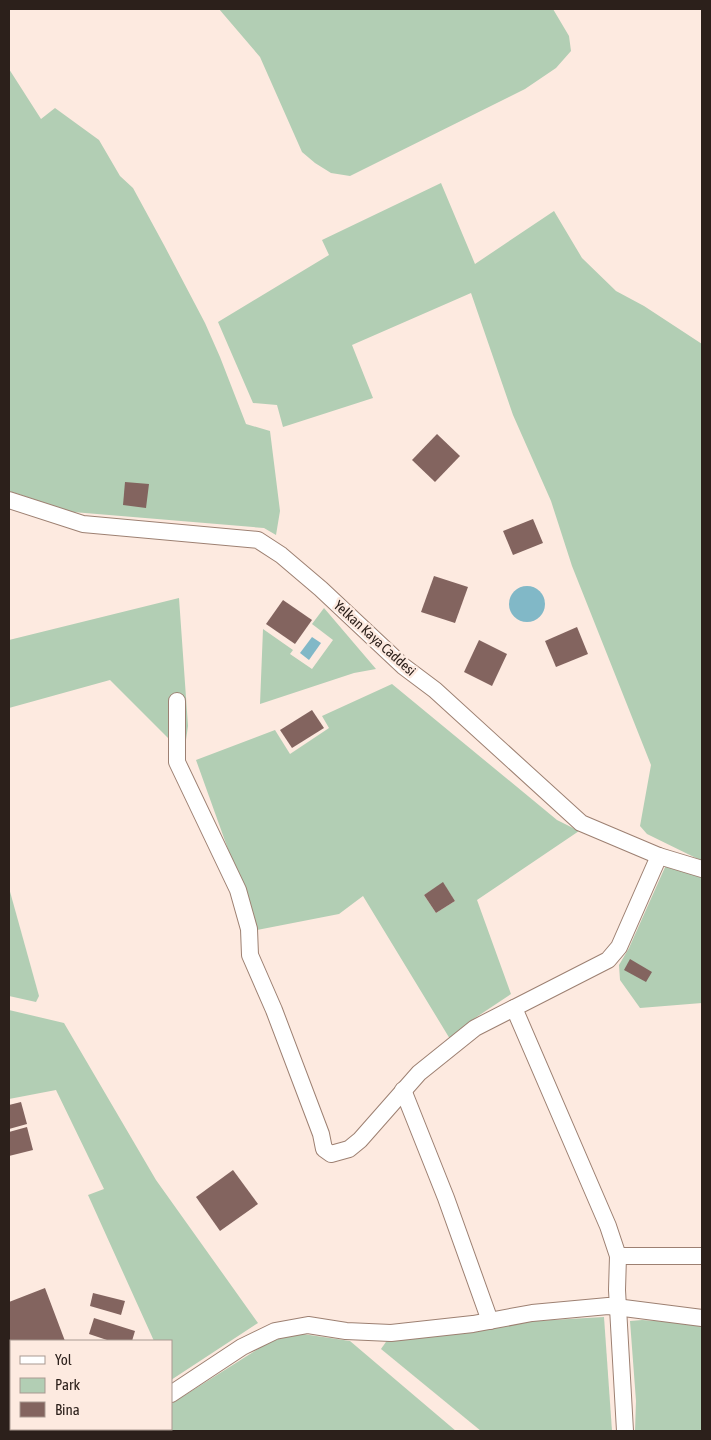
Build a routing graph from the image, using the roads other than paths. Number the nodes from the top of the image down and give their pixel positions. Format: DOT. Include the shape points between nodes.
graph roads {
  1 [pos="9,500"];
  2 [pos="177,701"];
  3 [pos="659,856"];
  4 [pos="702,869"];
  5 [pos="514,1008"];
  6 [pos="402,1090"];
  7 [pos="618,1256"];
  8 [pos="702,1256"];
  9 [pos="618,1308"];
  10 [pos="702,1318"];
  11 [pos="490,1321"];
  12 [pos="172,1393"];
  13 [pos="625,1431"];
  1 -- 3 [label="street, Yelkan Kaya Caddesi" via="83,524 258,540 321,589 581,823"];
  2 -- 6 [label="street" via="177,762 238,890 249,929 250,955 274,1010 324,1149 331,1154 349,1149"];
  3 -- 4 [label="street, Yelkan Kaya Caddesi"];
  3 -- 5 [label="street" via="619,947 608,960"];
  5 -- 6 [label="street" via="475,1028"];
  5 -- 7 [label="street"];
  6 -- 11 [label="street" via="446,1198"];
  7 -- 8 [label="street"];
  7 -- 9 [label="street"];
  9 -- 10 [label="street"];
  9 -- 11 [label="street" via="608,1306 532,1313"];
  9 -- 13 [label="street"];
  11 -- 12 [label="street" via="391,1333 308,1325 275,1331 242,1347"];
}
